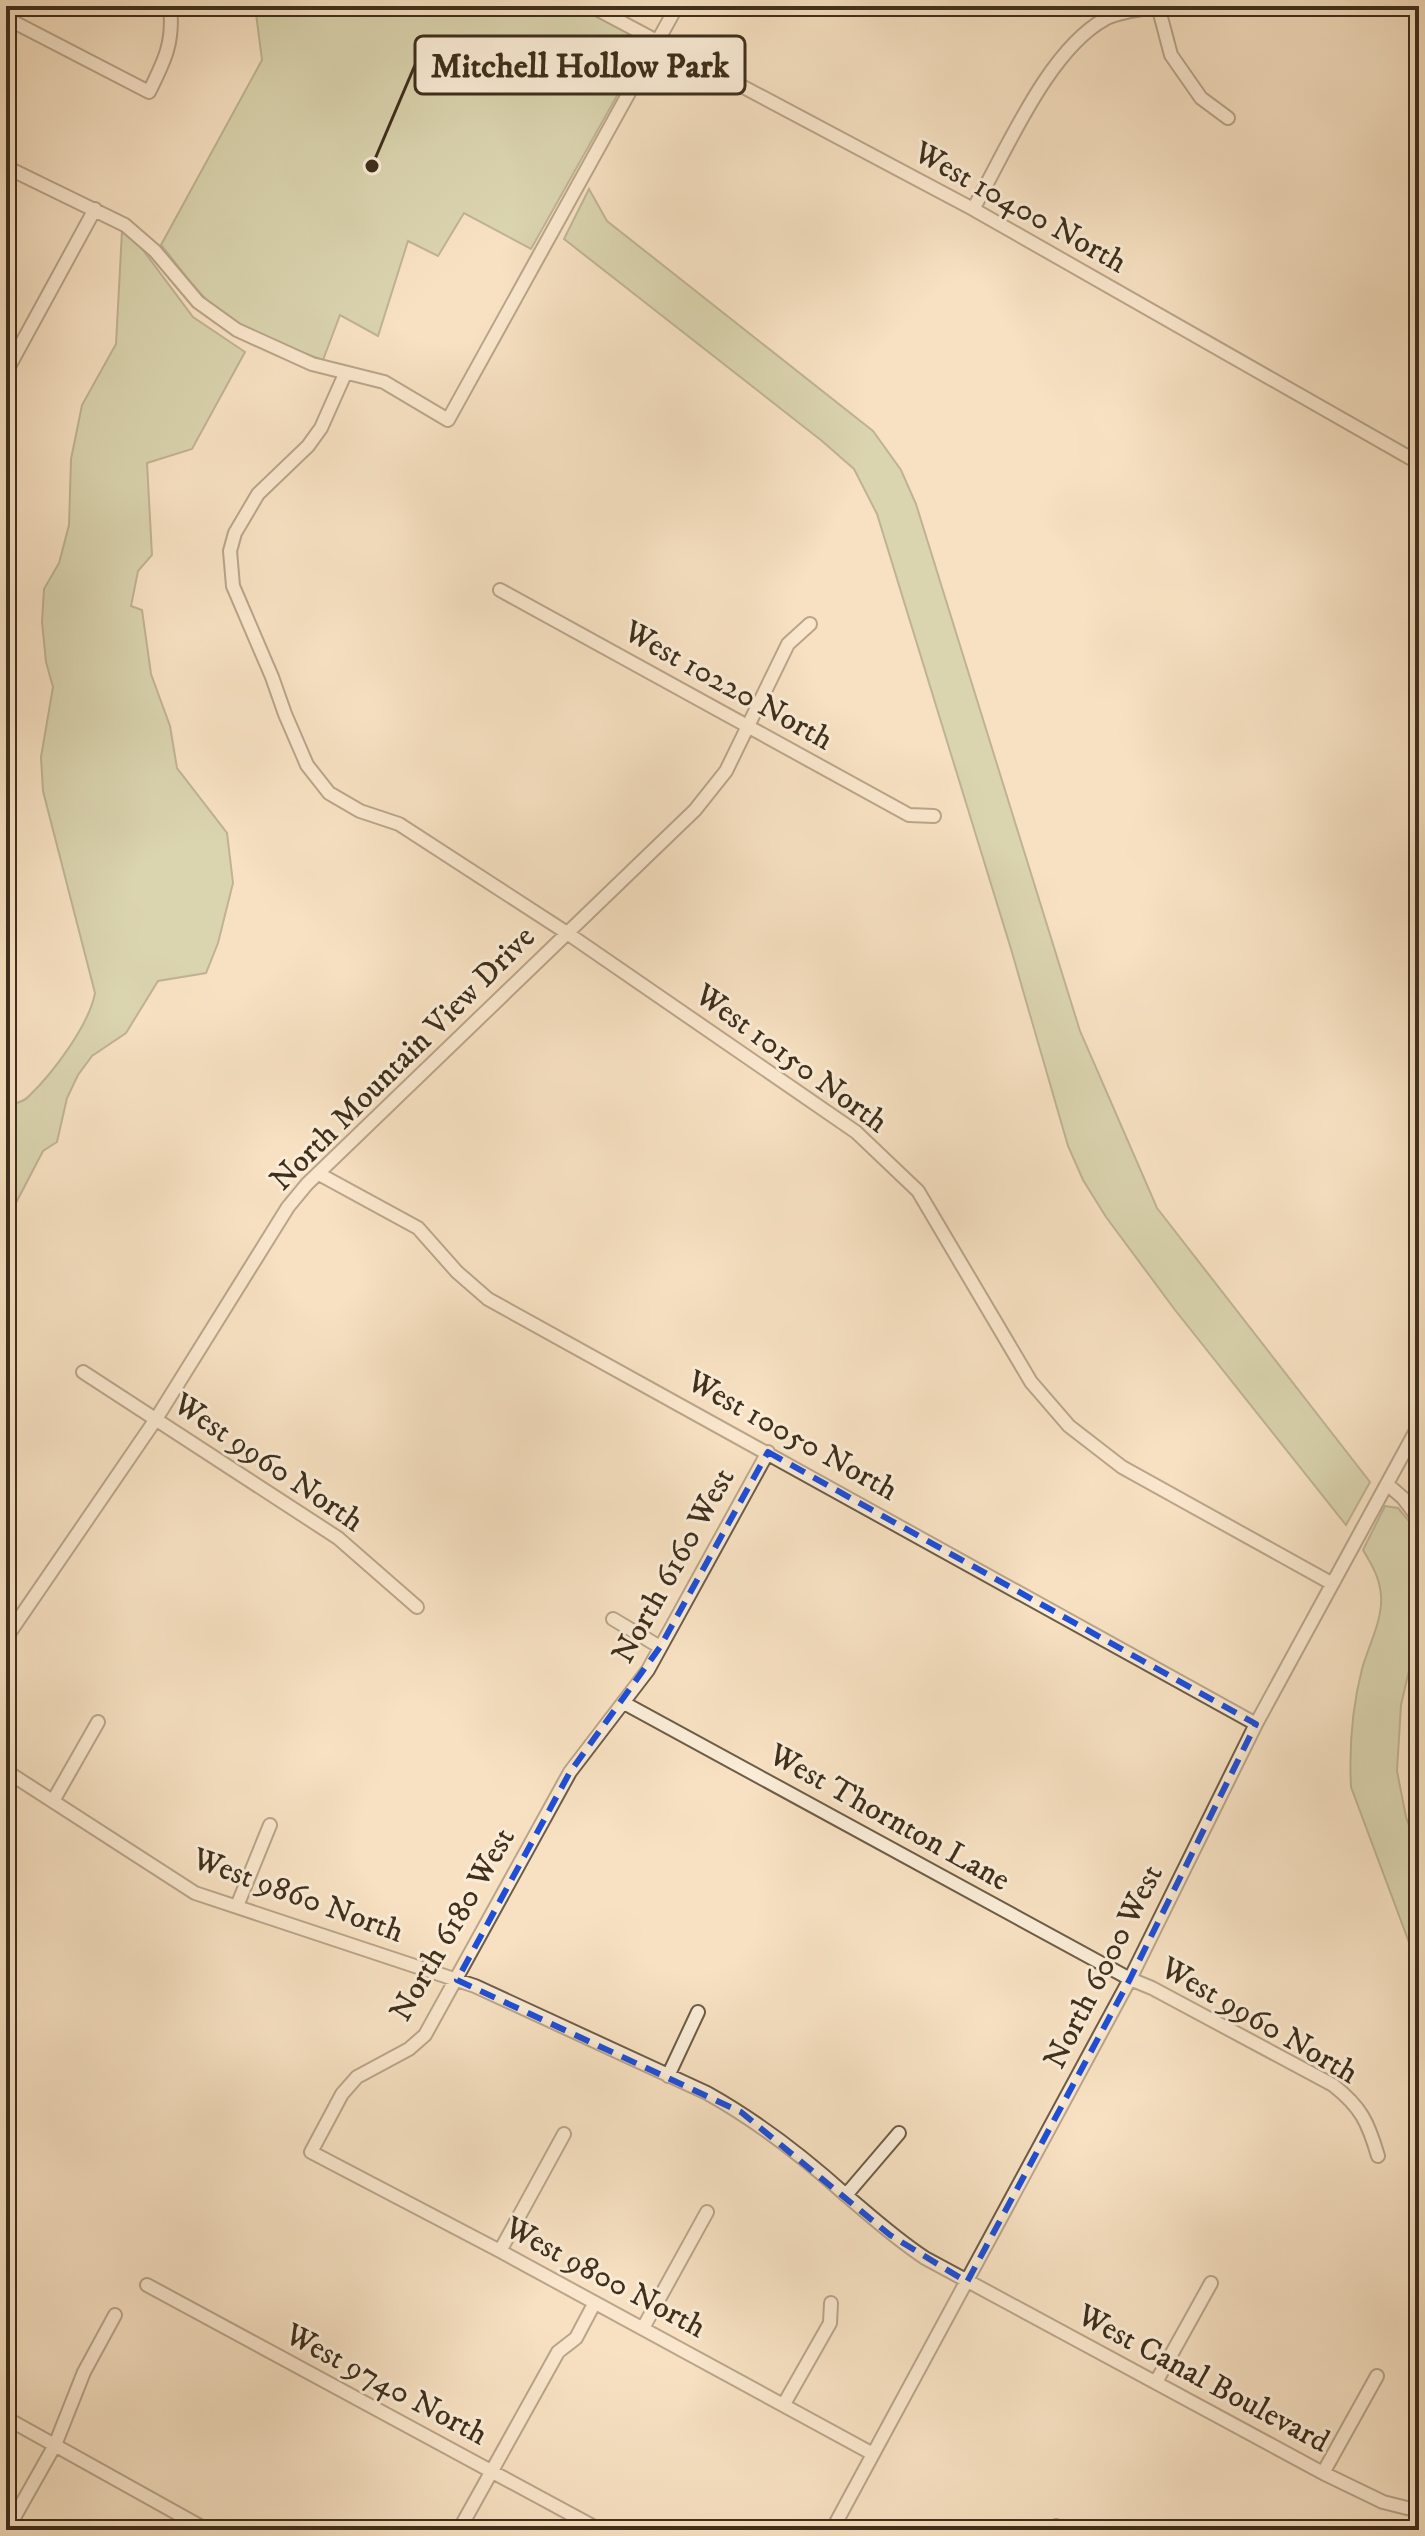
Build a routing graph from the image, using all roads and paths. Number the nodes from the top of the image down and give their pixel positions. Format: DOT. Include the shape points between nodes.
graph roads {
  1 [pos="170,6"];
  2 [pos="591,6"];
  3 [pos="677,6"];
  4 [pos="1158,6"];
  5 [pos="6,18"];
  6 [pos="657,42"];
  7 [pos="1228,118"];
  8 [pos="6,167"];
  9 [pos="95,209"];
  10 [pos="973,209"];
  11 [pos="6,372"];
  12 [pos="345,374"];
  13 [pos="1419,463"];
  14 [pos="500,590"];
  15 [pos="810,624"];
  16 [pos="747,725"];
  17 [pos="934,816"];
  18 [pos="567,933"];
  19 [pos="319,1174"];
  20 [pos="83,1372"];
  21 [pos="156,1419"];
  22 [pos="1419,1425"];
  23 [pos="768,1452"];
  24 [pos="1387,1484"];
  25 [pos="1419,1519"];
  26 [pos="1331,1583"];
  27 [pos="417,1607"];
  28 [pos="613,1619"];
  29 [pos="8,1630"];
  30 [pos="660,1647"];
  31 [pos="624,1703"];
  32 [pos="98,1722"];
  33 [pos="1256,1724"];
  34 [pos="6,1771"];
  35 [pos="53,1801"];
  36 [pos="270,1825"];
  37 [pos="237,1906"];
  38 [pos="1130,1979"];
  39 [pos="457,1980"];
  40 [pos="698,2012"];
  41 [pos="668,2076"];
  42 [pos="899,2133"];
  43 [pos="564,2134"];
  44 [pos="311,2152"];
  45 [pos="1378,2156"];
  46 [pos="846,2195"];
  47 [pos="707,2212"];
  48 [pos="500,2251"];
  49 [pos="967,2282"];
  50 [pos="1211,2283"];
  51 [pos="147,2285"];
  52 [pos="831,2303"];
  53 [pos="594,2304"];
  54 [pos="115,2315"];
  55 [pos="643,2328"];
  56 [pos="1377,2376"];
  57 [pos="1156,2382"];
  58 [pos="784,2404"];
  59 [pos="6,2418"];
  60 [pos="55,2445"];
  61 [pos="873,2454"];
  62 [pos="491,2471"];
  63 [pos="1323,2473"];
  64 [pos="1419,2511"];
  65 [pos="7,2530"];
  66 [pos="207,2530"];
  67 [pos="459,2530"];
  68 [pos="600,2530"];
  69 [pos="832,2530"];
  1 -- 5 [label="street" via="167,56 149,92"];
  2 -- 6 [label="street, West 10400 North"];
  3 -- 6 [label="street"];
  4 -- 7 [label="street" via="1171,55 1201,98"];
  4 -- 10 [label="street" via="1106,18 1069,45"];
  6 -- 10 [label="street, West 10400 North"];
  6 -- 12 [label="street" via="448,420 384,382"];
  8 -- 9 [label="street"];
  9 -- 11 [label="street"];
  9 -- 12 [label="street" via="146,242 193,297 237,330"];
  10 -- 13 [label="street, West 10400 North"];
  12 -- 18 [label="street, West 10150 North" via="321,428 258,494 235,533 230,551 233,586 307,765 329,793 399,824"];
  14 -- 16 [label="street, West 10220 North"];
  15 -- 16 [label="street, North Mountain View Drive" via="788,644"];
  16 -- 17 [label="street, West 10220 North" via="909,815"];
  16 -- 18 [label="street, North Mountain View Drive" via="726,771 695,810"];
  18 -- 19 [label="street, North Mountain View Drive"];
  18 -- 26 [label="street, West 10150 North" via="856,1132 918,1191 1031,1382 1069,1426 1122,1467"];
  19 -- 21 [label="street, North Mountain View Drive" via="288,1207"];
  19 -- 23 [label="street, West 10050 North" via="418,1228 488,1299"];
  20 -- 21 [label="street, West 9960 North"];
  21 -- 27 [label="street, West 9960 North" via="338,1538"];
  21 -- 29 [label="street, North Mountain View Drive"];
  22 -- 24 [label="street, North 6000 West"];
  23 -- 30 [label="street, North 6160 West"];
  23 -- 33 [label="street, West 10050 North"];
  24 -- 25 [label="street"];
  24 -- 26 [label="street, North 6000 West"];
  26 -- 33 [label="street, North 6000 West"];
  28 -- 30 [label="street"];
  30 -- 31 [label="street, North 6160 West"];
  31 -- 38 [label="street, West Thornton Lane"];
  31 -- 39 [label="street, North 6180 West" via="570,1772"];
  32 -- 35 [label="street"];
  33 -- 38 [label="street, North 6000 West"];
  34 -- 35 [label="street, West 9860 North"];
  35 -- 37 [label="street, West 9860 North" via="195,1893"];
  36 -- 37 [label="street"];
  37 -- 39 [label="street, West 9860 North"];
  38 -- 45 [label="street, West 9960 North" via="1333,2085 1367,2121"];
  38 -- 49 [label="street, North 6000 West"];
  39 -- 41 [label="street, West 9860 North"];
  39 -- 44 [label="street, North 6180 West" via="425,2035 357,2077 342,2094"];
  40 -- 41 [label="street"];
  41 -- 46 [label="street" via="741,2112"];
  42 -- 46 [label="street"];
  43 -- 48 [label="street"];
  44 -- 48 [label="street, West 9800 North"];
  46 -- 49 [label="street" via="890,2235"];
  47 -- 55 [label="street"];
  48 -- 53 [label="street, West 9800 North"];
  49 -- 57 [label="street, West Canal Boulevard"];
  49 -- 61 [label="street, North 6000 West"];
  50 -- 57 [label="street"];
  51 -- 62 [label="street, West 9740 North"];
  52 -- 58 [label="street" via="830,2323"];
  53 -- 55 [label="street, West 9800 North"];
  53 -- 62 [label="street" via="576,2338 558,2352"];
  54 -- 60 [label="street" via="84,2372"];
  55 -- 58 [label="street, West 9800 North"];
  56 -- 63 [label="street"];
  57 -- 63 [label="street, West Canal Boulevard"];
  58 -- 61 [label="street, West 9800 North"];
  59 -- 60 [label="street"];
  60 -- 65 [label="street"];
  60 -- 66 [label="street"];
  61 -- 69 [label="street, North 6000 West"];
  62 -- 67 [label="street"];
  62 -- 68 [label="street, West 9740 North"];
  63 -- 64 [label="street, West Canal Boulevard" via="1383,2502"];
}
